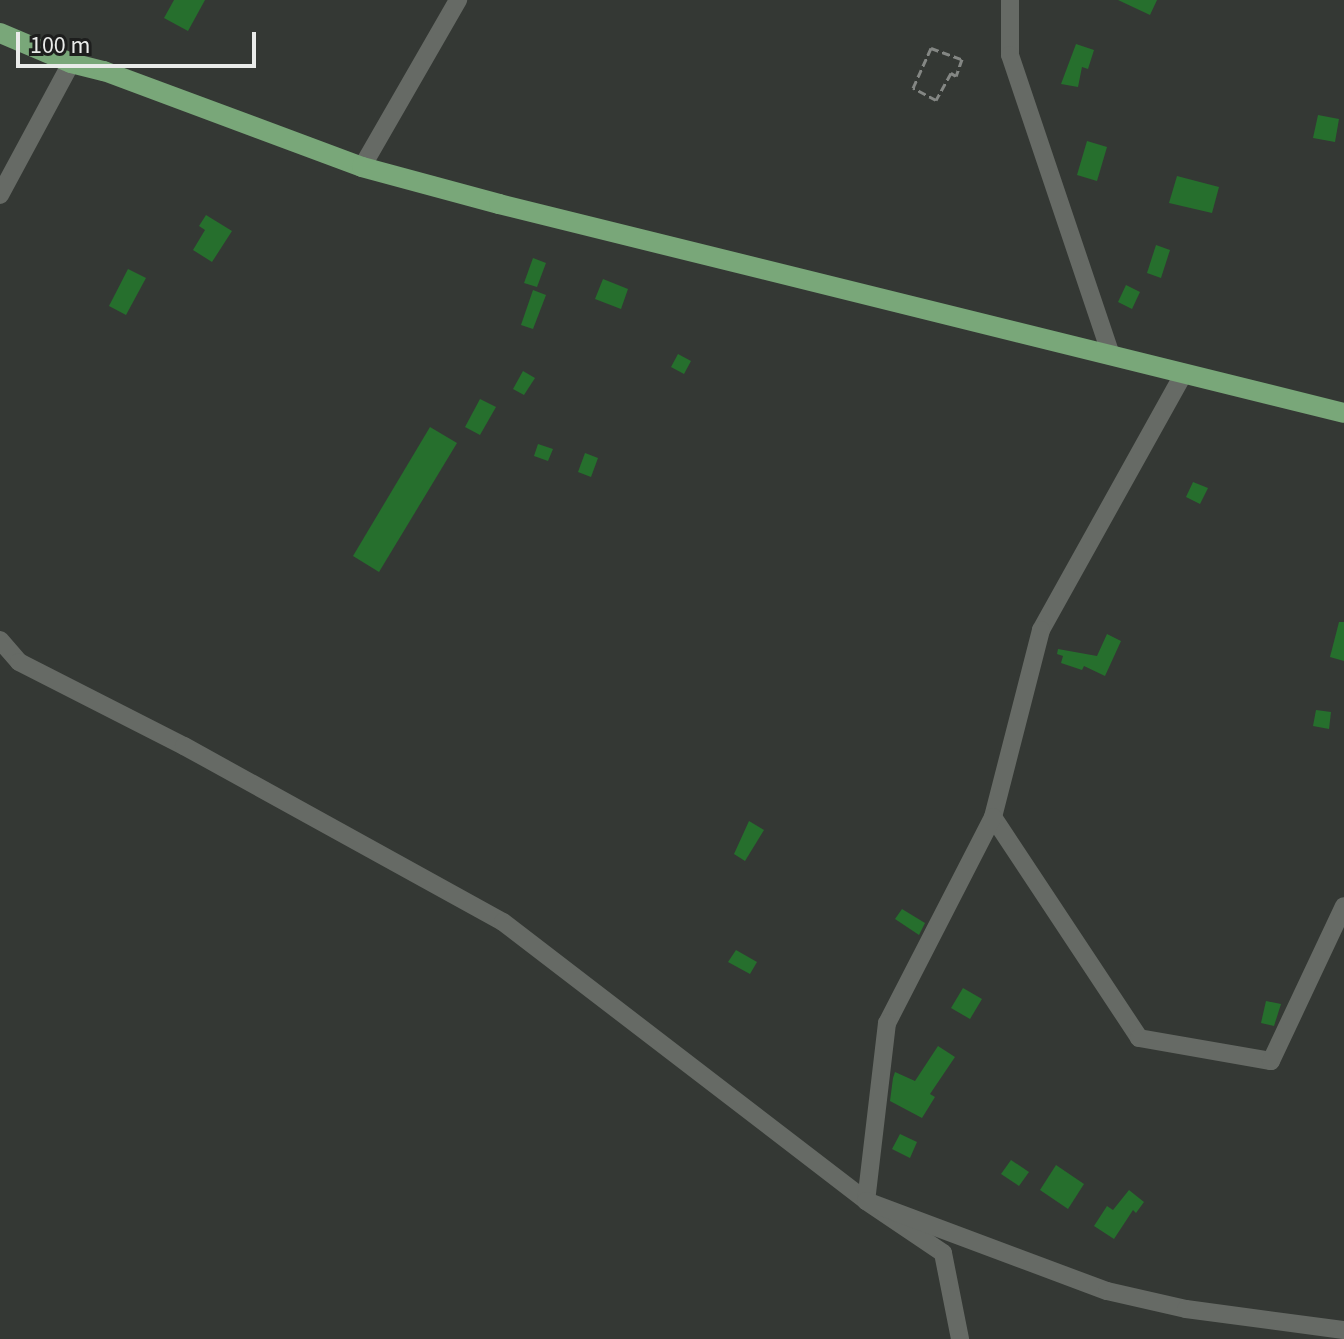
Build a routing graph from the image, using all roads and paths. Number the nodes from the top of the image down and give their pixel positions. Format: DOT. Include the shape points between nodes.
graph roads {
  1 [pos="458,0"];
  2 [pos="1010,0"];
  3 [pos="0,33"];
  4 [pos="931,48"];
  5 [pos="71,63"];
  6 [pos="362,167"];
  7 [pos="6,172"];
  8 [pos="0,195"];
  9 [pos="1111,355"];
  10 [pos="1184,373"];
  11 [pos="1344,413"];
  12 [pos="0,640"];
  13 [pos="993,817"];
  14 [pos="1344,906"];
  15 [pos="866,1201"];
  16 [pos="1344,1330"];
  17 [pos="960,1339"];
  1 -- 6 [label="street"];
  2 -- 9 [label="street" via="1010,55"];
  3 -- 5 [label="main road"];
  4 -- 4 [label="path" via="962,59 956,76 951,73 936,100 913,88"];
  5 -- 6 [label="main road"];
  5 -- 7 [label="street"];
  6 -- 9 [label="main road"];
  7 -- 8 [label="street"];
  9 -- 10 [label="main road"];
  10 -- 11 [label="main road"];
  10 -- 13 [label="street" via="1041,630"];
  12 -- 15 [label="street" via="19,662 184,746 503,922"];
  13 -- 14 [label="street" via="1139,1038 1271,1061"];
  13 -- 15 [label="street" via="887,1023"];
  15 -- 16 [label="street" via="1107,1291 1186,1309"];
  15 -- 17 [label="street" via="943,1253"];
}
